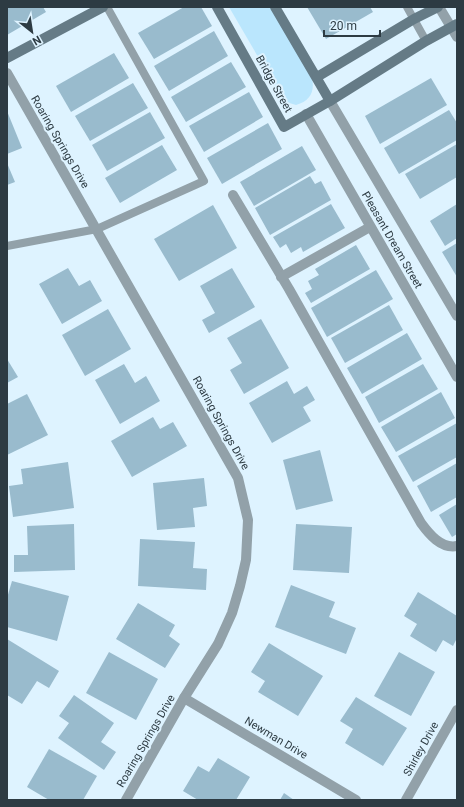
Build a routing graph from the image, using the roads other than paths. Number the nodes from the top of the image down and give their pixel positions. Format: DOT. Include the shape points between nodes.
graph roads {
  1 [pos="103,7"];
  2 [pos="107,7"];
  3 [pos="217,7"];
  4 [pos="275,7"];
  5 [pos="407,7"];
  6 [pos="439,7"];
  7 [pos="414,19"];
  8 [pos="454,25"];
  9 [pos="457,38"];
  10 [pos="426,41"];
  11 [pos="7,58"];
  12 [pos="7,73"];
  13 [pos="317,77"];
  14 [pos="330,101"];
  15 [pos="306,114"];
  16 [pos="233,195"];
  17 [pos="370,227"];
  18 [pos="97,229"];
  19 [pos="7,246"];
  20 [pos="281,277"];
  21 [pos="457,316"];
  22 [pos="457,377"];
  23 [pos="457,546"];
  24 [pos="184,698"];
  25 [pos="457,710"];
  26 [pos="126,800"];
  27 [pos="356,800"];
  28 [pos="406,800"];
  1 -- 11 [label="street"];
  2 -- 18 [label="lane" via="204,181"];
  3 -- 15 [label="street, Bridge Street" via="284,127"];
  4 -- 13 [label="street"];
  5 -- 7 [label="lane"];
  6 -- 7 [label="street"];
  6 -- 8 [label="street"];
  7 -- 10 [label="lane"];
  7 -- 13 [label="street"];
  8 -- 9 [label="street"];
  8 -- 10 [label="street, Bridge Street"];
  10 -- 14 [label="street, Bridge Street"];
  12 -- 18 [label="street, Roaring Springs Drive"];
  13 -- 14 [label="street"];
  14 -- 15 [label="street, Bridge Street"];
  14 -- 21 [label="street, Pleasant Dream Street"];
  15 -- 17 [label="street, Pleasant Dream Street"];
  16 -- 20 [label="street"];
  17 -- 20 [label="street"];
  17 -- 22 [label="street, Pleasant Dream Street"];
  18 -- 19 [label="lane"];
  18 -- 24 [label="street, Roaring Springs Drive" via="238,478 248,520 246,560 232,613 218,644"];
  20 -- 23 [label="street" via="421,523 437,540 448,546"];
  24 -- 26 [label="street, Roaring Springs Drive"];
  24 -- 27 [label="street, Newman Drive"];
  25 -- 28 [label="street, Shirley Drive"];
}
